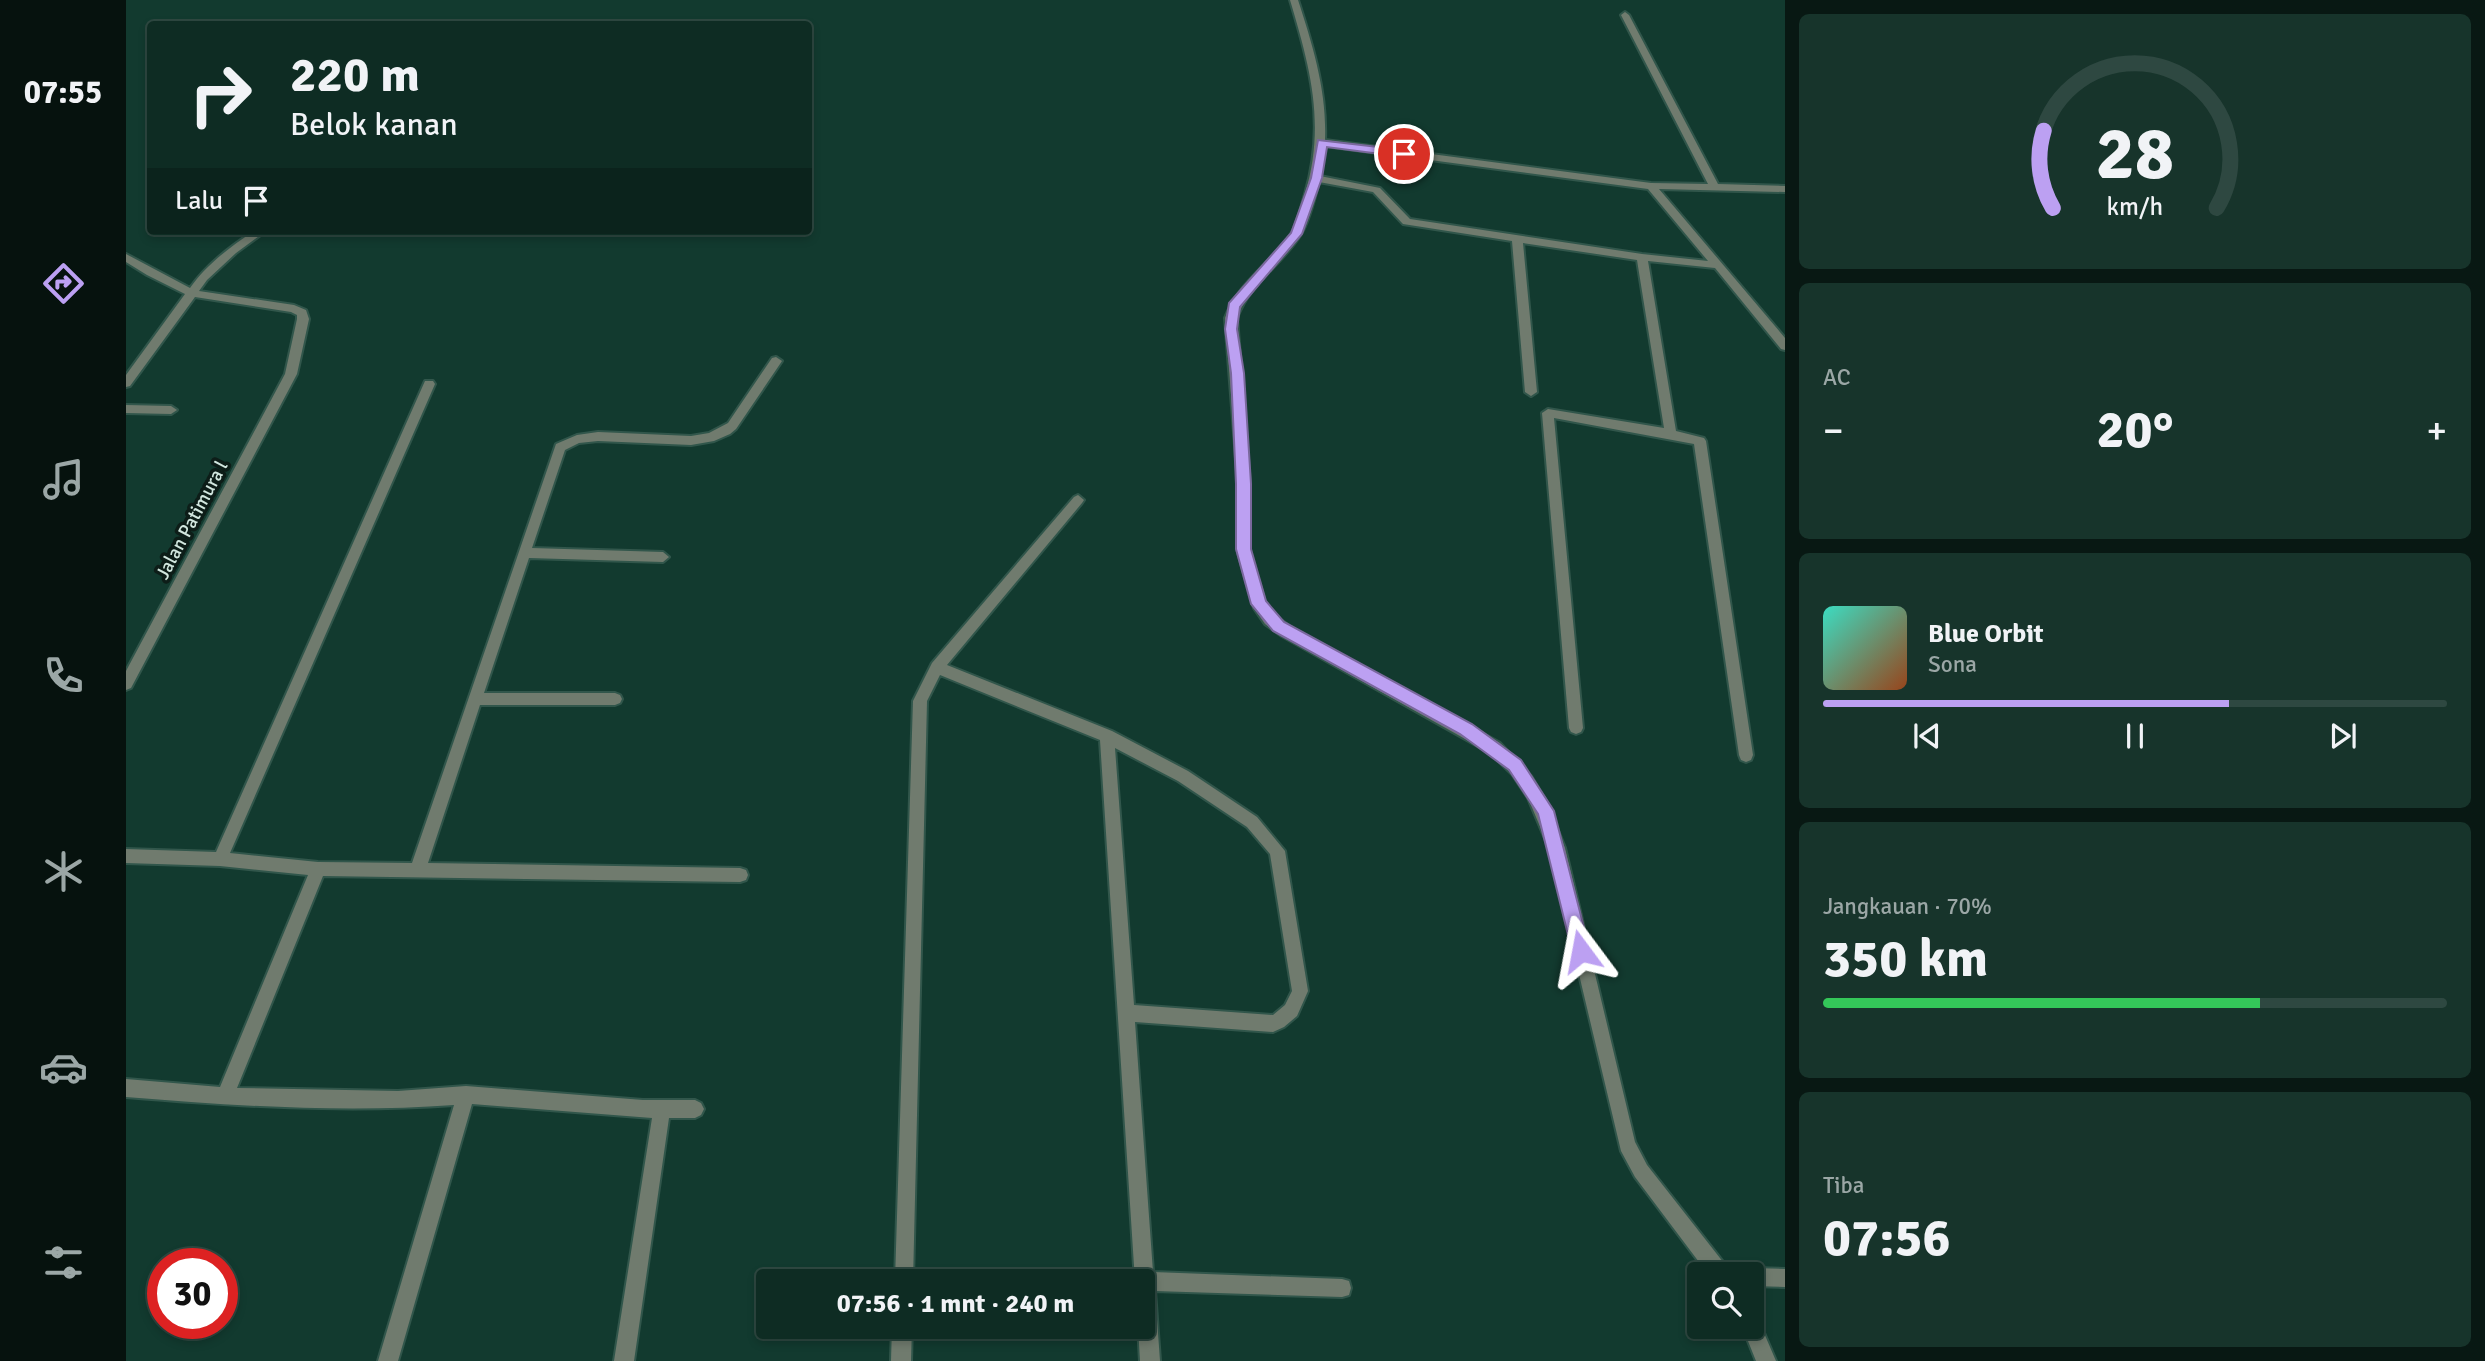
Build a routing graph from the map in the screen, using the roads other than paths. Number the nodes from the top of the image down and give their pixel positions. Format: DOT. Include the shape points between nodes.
graph roads {
  1 [pos="1294,0"];
  2 [pos="1625,15"];
  3 [pos="1322,143"];
  4 [pos="1316,178"];
  5 [pos="1713,185"];
  6 [pos="1651,186"];
  7 [pos="1785,189"];
  8 [pos="255,235"];
  9 [pos="1517,239"];
  10 [pos="126,257"];
  11 [pos="1642,257"];
  12 [pos="1718,265"];
  13 [pos="192,293"];
  14 [pos="1785,346"];
  15 [pos="776,362"];
  16 [pos="126,383"];
  17 [pos="429,384"];
  18 [pos="1531,392"];
  19 [pos="126,409"];
  20 [pos="171,410"];
  21 [pos="1671,434"];
  22 [pos="1078,500"];
  23 [pos="524,553"];
  24 [pos="663,557"];
  25 [pos="937,667"];
  26 [pos="126,684"];
  27 [pos="474,698"];
  28 [pos="615,699"];
  29 [pos="1576,728"];
  30 [pos="1107,736"];
  31 [pos="1746,755"];
  32 [pos="126,856"];
  33 [pos="220,859"];
  34 [pos="318,869"];
  35 [pos="418,869"];
  36 [pos="740,875"];
  37 [pos="1126,1013"];
  38 [pos="126,1088"];
  39 [pos="466,1095"];
  40 [pos="225,1096"];
  41 [pos="695,1109"];
  42 [pos="662,1110"];
  43 [pos="1711,1262"];
  44 [pos="904,1269"];
  45 [pos="1143,1269"];
  46 [pos="1764,1278"];
  47 [pos="1785,1278"];
  48 [pos="1155,1281"];
  49 [pos="1342,1288"];
  50 [pos="902,1339"];
  51 [pos="1148,1339"];
  52 [pos="1757,1339"];
  53 [pos="388,1361"];
  54 [pos="624,1361"];
  55 [pos="901,1361"];
  56 [pos="1150,1361"];
  57 [pos="1766,1361"];
  1 -- 3 [label="street" via="1310,45"];
  2 -- 5 [label="street"];
  3 -- 4 [label="street"];
  3 -- 6 [label="street"];
  4 -- 9 [label="street" via="1376,190 1407,222"];
  4 -- 43 [label="street" via="1296,234 1241,295 1231,318 1244,484 1243,549 1259,604 1270,620 1287,632 1495,748 1528,782 1545,811 1557,848 1627,1145 1641,1171"];
  5 -- 6 [label="street"];
  5 -- 7 [label="street"];
  6 -- 12 [label="street"];
  8 -- 13 [label="street" via="232,251"];
  9 -- 11 [label="street"];
  9 -- 18 [label="street"];
  10 -- 13 [label="street"];
  11 -- 12 [label="street"];
  11 -- 21 [label="street"];
  12 -- 14 [label="street"];
  13 -- 16 [label="street"];
  13 -- 26 [label="street, Jalan Patimura l" via="302,313 303,319 291,373"];
  15 -- 23 [label="street" via="723,433 704,439 611,437 563,445"];
  17 -- 33 [label="street"];
  19 -- 20 [label="street"];
  21 -- 29 [label="street" via="1548,413"];
  21 -- 31 [label="street" via="1700,440"];
  22 -- 25 [label="street"];
  23 -- 24 [label="street"];
  23 -- 27 [label="street"];
  25 -- 30 [label="street"];
  25 -- 44 [label="street" via="920,701"];
  27 -- 28 [label="street"];
  27 -- 35 [label="street"];
  30 -- 37 [label="street"];
  30 -- 37 [label="street" via="1183,776 1252,822 1277,851 1300,990 1286,1018 1273,1024"];
  32 -- 33 [label="street"];
  33 -- 34 [label="street"];
  34 -- 35 [label="street"];
  34 -- 40 [label="street"];
  35 -- 36 [label="street"];
  37 -- 45 [label="street"];
  38 -- 40 [label="street"];
  39 -- 40 [label="street" via="398,1100"];
  39 -- 42 [label="street"];
  39 -- 53 [label="street"];
  41 -- 42 [label="street"];
  42 -- 54 [label="street"];
  46 -- 47 [label="street"];
  48 -- 49 [label="street"];
  50 -- 55 [label="street"];
  51 -- 56 [label="street"];
  52 -- 57 [label="street"];
}
